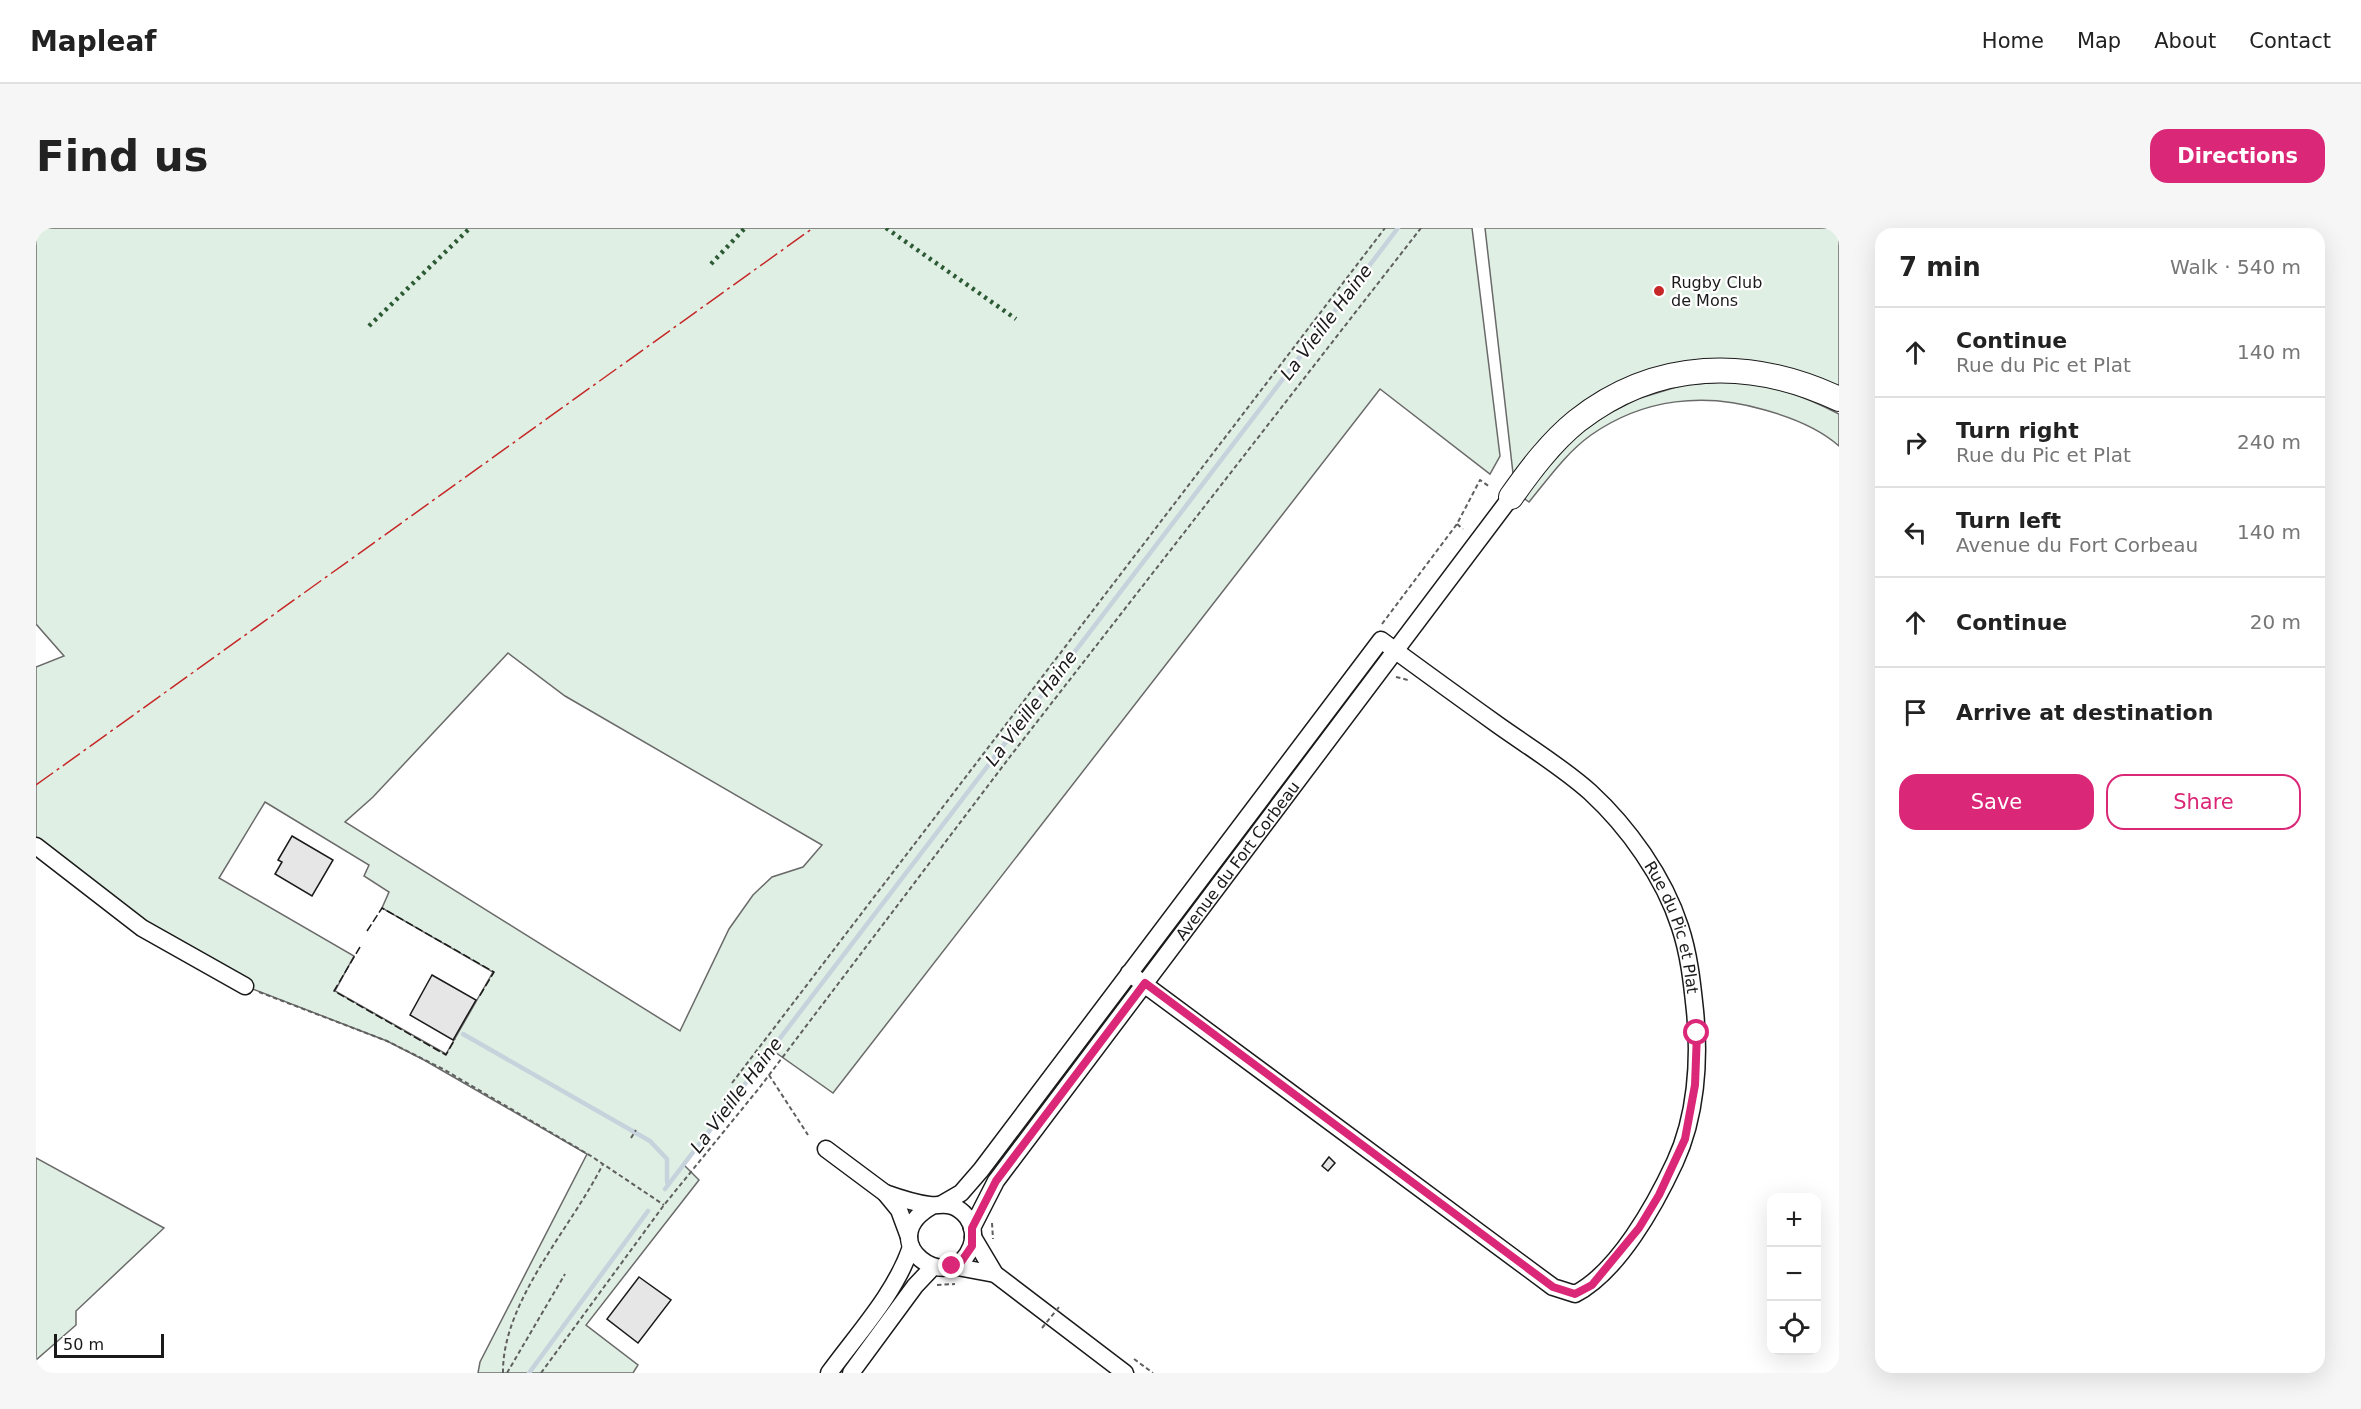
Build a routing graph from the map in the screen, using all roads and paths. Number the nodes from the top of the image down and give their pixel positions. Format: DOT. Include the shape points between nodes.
graph roads {
  1 [pos="1385,228"];
  2 [pos="1420,228"];
  3 [pos="1839,399"];
  4 [pos="1511,497"];
  5 [pos="1460,526"];
  6 [pos="1478,540"];
  7 [pos="1381,640"];
  8 [pos="1395,650"];
  9 [pos="36,846"];
  10 [pos="1129,973"];
  11 [pos="1145,983"];
  12 [pos="245,986"];
  13 [pos="769,1075"];
  14 [pos="732,1083"];
  15 [pos="636,1130"];
  16 [pos="808,1135"];
  17 [pos="631,1138"];
  18 [pos="826,1149"];
  19 [pos="603,1164"];
  20 [pos="885,1192"];
  21 [pos="664,1205"];
  22 [pos="937,1205"];
  23 [pos="973,1232"];
  24 [pos="910,1242"];
  25 [pos="952,1266"];
  26 [pos="933,1267"];
  27 [pos="565,1274"];
  28 [pos="994,1274"];
  29 [pos="1059,1307"];
  30 [pos="1042,1328"];
  31 [pos="503,1373"];
  32 [pos="507,1373"];
  33 [pos="541,1373"];
  34 [pos="829,1373"];
  35 [pos="851,1373"];
  36 [pos="1125,1373"];
  1 -- 14 [label="path"];
  2 -- 13 [label="path"];
  3 -- 4 [label="highway" via="1766,373 1710,370 1673,375 1639,386 1576,422"];
  4 -- 6 [label="street, Avenue du Fort Corbeau"];
  5 -- 6 [label="street"];
  6 -- 8 [label="street, Avenue du Fort Corbeau"];
  7 -- 8 [label="street, Rue du Pic et Plat"];
  7 -- 10 [label="street, Avenue du Fort Corbeau"];
  8 -- 11 [label="street, Avenue du Fort Corbeau"];
  8 -- 11 [label="street, Rue du Pic et Plat" via="1590,792 1639,850 1680,925 1691,971 1697,1033 1695,1085 1685,1139 1639,1228 1592,1285 1575,1294 1553,1287"];
  9 -- 12 [label="street" via="142,928"];
  10 -- 11 [label="street, Rue du Pic et Plat"];
  10 -- 22 [label="street, Avenue du Fort Corbeau" via="981,1170 961,1193"];
  11 -- 23 [label="street, Avenue du Fort Corbeau" via="996,1181"];
  12 -- 19 [label="path" via="415,1055"];
  13 -- 16 [label="path"];
  13 -- 21 [label="path"];
  15 -- 17 [label="path"];
  18 -- 20 [label="street"];
  19 -- 21 [label="path"];
  19 -- 31 [label="path" via="589,1193 554,1242 517,1313 507,1336"];
  20 -- 22 [label="street"];
  20 -- 24 [label="street" via="899,1210"];
  21 -- 33 [label="path"];
  22 -- 23 [label="street" via="962,1211"];
  22 -- 24 [label="street" via="915,1217"];
  23 -- 25 [label="street" via="967,1255"];
  23 -- 28 [label="street"];
  24 -- 26 [label="street" via="916,1256"];
  24 -- 34 [label="street" via="903,1270"];
  25 -- 26 [label="street"];
  25 -- 28 [label="street"];
  26 -- 35 [label="street"];
  27 -- 32 [label="path"];
  28 -- 36 [label="street"];
  29 -- 30 [label="path, bridge"];
}
